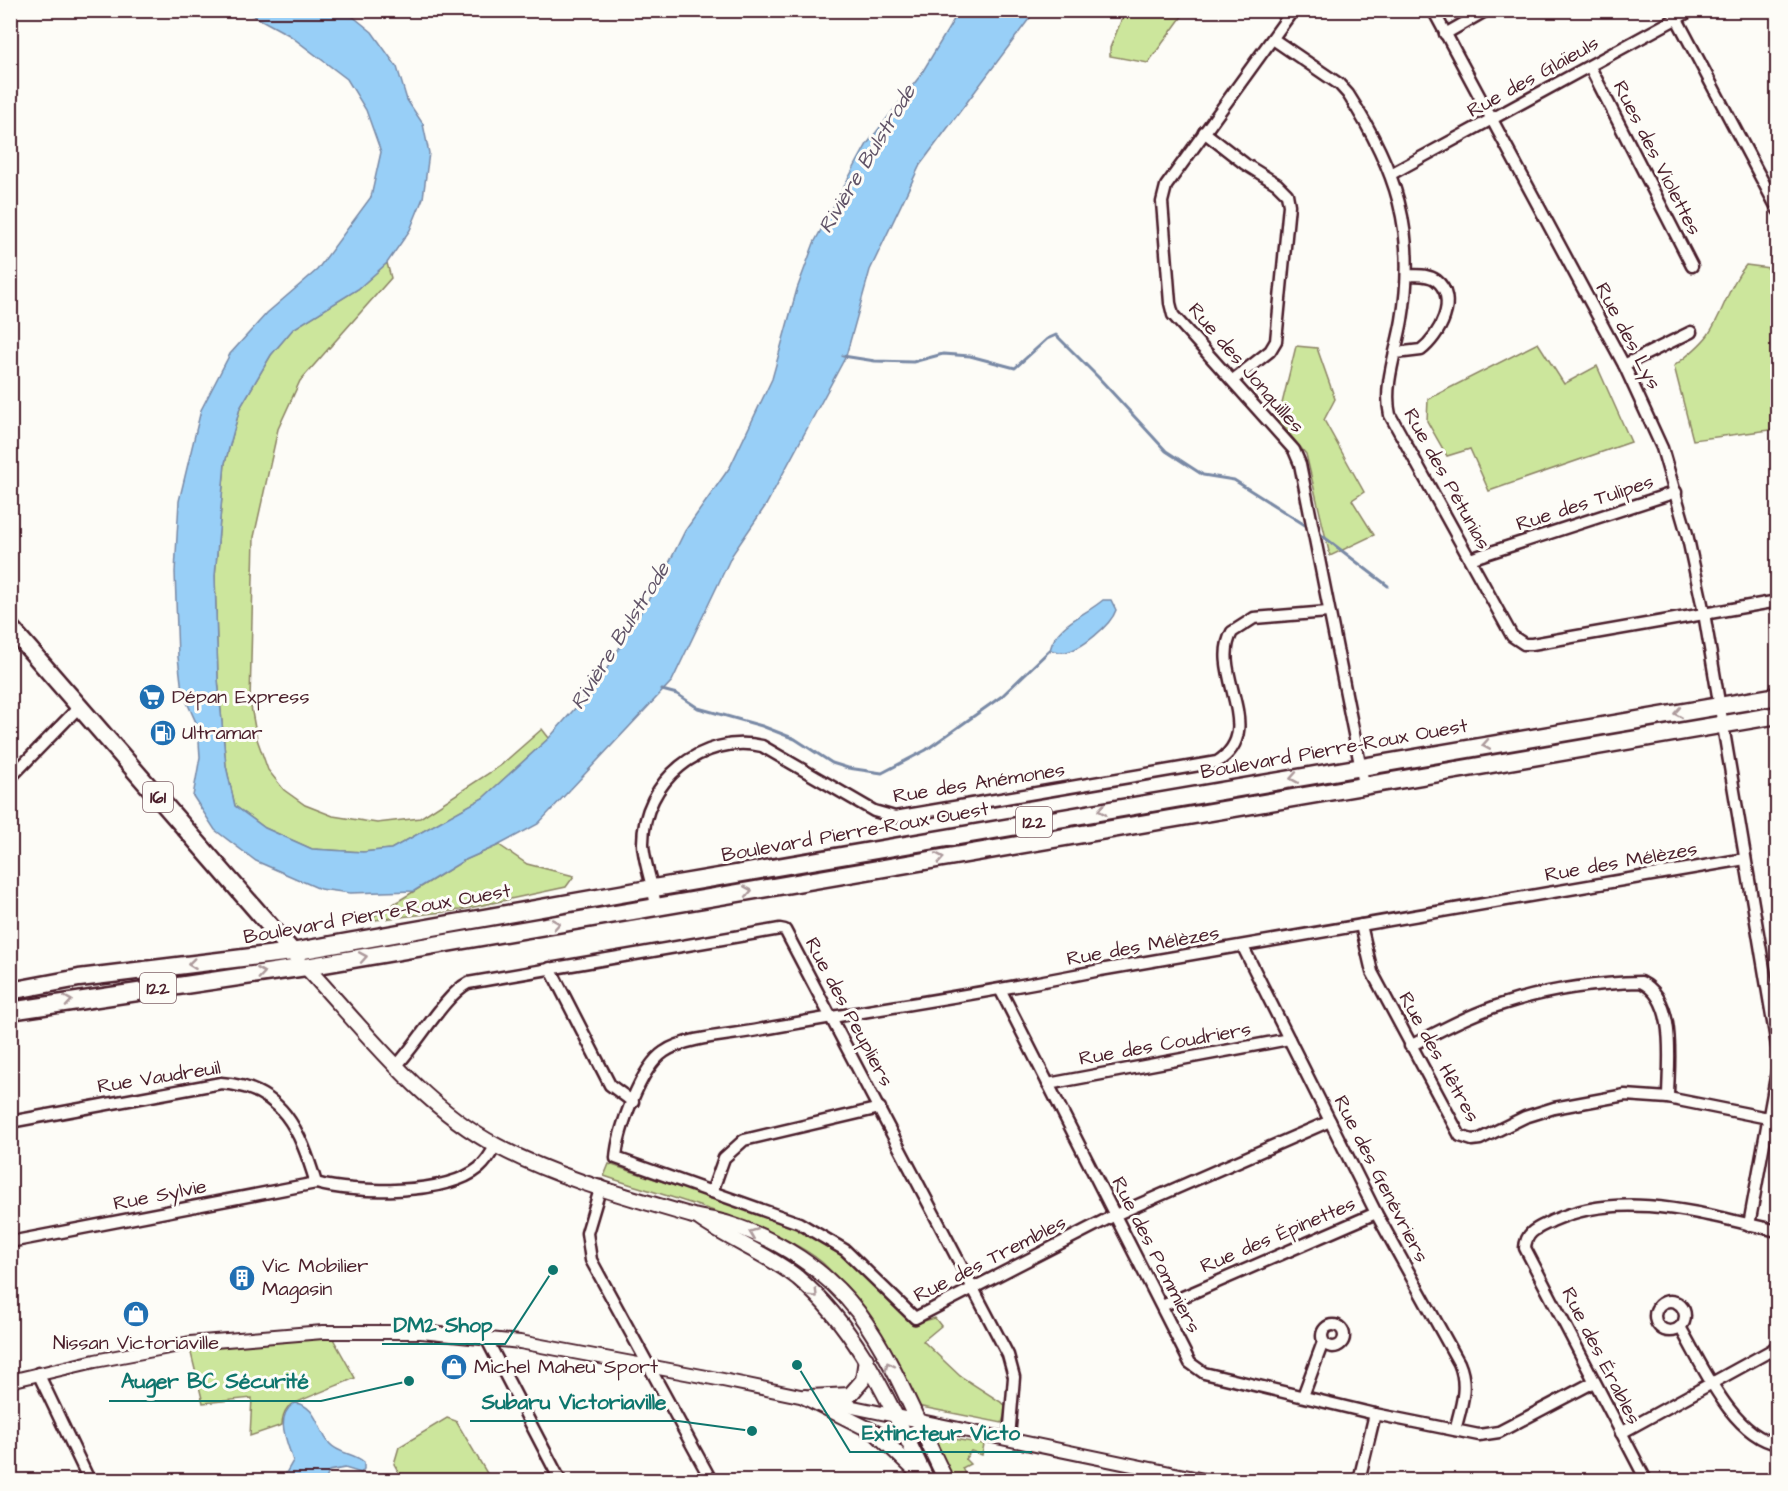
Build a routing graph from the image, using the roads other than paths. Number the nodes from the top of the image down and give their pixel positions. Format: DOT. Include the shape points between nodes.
graph roads {
  1 [pos="1293,10"];
  2 [pos="1433,10"];
  3 [pos="1487,10"];
  4 [pos="1692,10"];
  5 [pos="1677,19"];
  6 [pos="1445,33"];
  7 [pos="1273,39"];
  8 [pos="1590,67"];
  9 [pos="1492,121"];
  10 [pos="1204,132"];
  11 [pos="1391,174"];
  12 [pos="1778,210"];
  13 [pos="1692,266"];
  14 [pos="1408,275"];
  15 [pos="1690,332"];
  16 [pos="1396,353"];
  17 [pos="1624,365"];
  18 [pos="1233,380"];
  19 [pos="1676,492"];
  20 [pos="1470,559"];
  21 [pos="1778,601"];
  22 [pos="1328,612"];
  23 [pos="1704,613"];
  24 [pos="10,627"];
  25 [pos="1778,696"];
  26 [pos="80,706"];
  27 [pos="1718,706"];
  28 [pos="1778,715"];
  29 [pos="1722,724"];
  30 [pos="1361,766"];
  31 [pos="10,778"];
  32 [pos="1365,784"];
  33 [pos="1745,859"];
  34 [pos="654,888"];
  35 [pos="656,906"];
  36 [pos="1361,925"];
  37 [pos="1243,947"];
  38 [pos="292,952"];
  39 [pos="306,967"];
  40 [pos="550,968"];
  41 [pos="10,991"];
  42 [pos="1001,991"];
  43 [pos="10,1011"];
  44 [pos="832,1016"];
  45 [pos="1777,1036"];
  46 [pos="1289,1039"];
  47 [pos="1410,1047"];
  48 [pos="1778,1052"];
  49 [pos="398,1065"];
  50 [pos="1778,1066"];
  51 [pos="1048,1084"];
  52 [pos="1668,1098"];
  53 [pos="633,1102"];
  54 [pos="880,1108"];
  55 [pos="1772,1119"];
  56 [pos="1330,1120"];
  57 [pos="10,1122"];
  58 [pos="495,1146"];
  59 [pos="616,1158"];
  60 [pos="316,1184"];
  61 [pos="601,1186"];
  62 [pos="712,1192"];
  63 [pos="1376,1213"];
  64 [pos="1115,1215"];
  65 [pos="696,1216"];
  66 [pos="1749,1225"];
  67 [pos="1778,1231"];
  68 [pos="10,1242"];
  69 [pos="975,1290"];
  70 [pos="1162,1306"];
  71 [pos="1680,1327"];
  72 [pos="486,1338"];
  73 [pos="1323,1342"];
  74 [pos="1778,1344"];
  75 [pos="866,1359"];
  76 [pos="651,1367"];
  77 [pos="38,1373"];
  78 [pos="10,1381"];
  79 [pos="1594,1382"];
  80 [pos="1713,1383"];
  81 [pos="1303,1396"];
  82 [pos="805,1397"];
  83 [pos="1375,1414"];
  84 [pos="894,1415"];
  85 [pos="915,1419"];
  86 [pos="1455,1430"];
  87 [pos="1621,1433"];
  88 [pos="1009,1438"];
  89 [pos="1778,1444"];
  90 [pos="89,1480"];
  91 [pos="560,1480"];
  92 [pos="711,1480"];
  93 [pos="926,1480"];
  94 [pos="946,1480"];
  95 [pos="1204,1480"];
  96 [pos="1359,1480"];
  97 [pos="1646,1480"];
  1 -- 7 [label="street, Rue des Jonquilles"];
  2 -- 6 [label="street, Rue des Lys"];
  3 -- 6 [label="street"];
  4 -- 5 [label="street, Rue des Glaïeuls"];
  5 -- 8 [label="street, Rue des Glaïeuls"];
  5 -- 12 [label="street"];
  6 -- 9 [label="street, Rue des Lys"];
  7 -- 10 [label="street, Rue des Jonquilles"];
  7 -- 11 [label="street, Rue des Pétunias" via="1348,94"];
  8 -- 9 [label="street, Rue des Glaïeuls"];
  8 -- 13 [label="street, Rues des Violettes"];
  9 -- 11 [label="street, Rue des Glaïeuls"];
  9 -- 17 [label="street, Rue des Lys"];
  10 -- 18 [label="street, Rue des Jonquilles" via="1164,192 1162,202 1170,303 1173,315"];
  10 -- 18 [label="street" via="1287,194 1276,341 1270,351"];
  11 -- 14 [label="street, Rue des Pétunias" via="1405,231"];
  14 -- 16 [label="street, Rue des Pétunias"];
  14 -- 16 [label="street" via="1436,280 1446,302 1445,316 1440,330 1421,350"];
  15 -- 17 [label="street"];
  16 -- 20 [label="street, Rue des Pétunias" via="1387,396 1390,415"];
  17 -- 19 [label="street, Rue des Lys" via="1649,413"];
  18 -- 22 [label="street, Rue des Jonquilles" via="1294,450 1300,464"];
  19 -- 20 [label="street, Rue des Tulipes"];
  19 -- 23 [label="street, Rue des Lys"];
  20 -- 23 [label="street, Rue des Pétunias" via="1512,636 1524,644"];
  21 -- 23 [label="street, Rue des Pétunias"];
  22 -- 30 [label="street, Rue des Jonquilles"];
  22 -- 34 [label="street, Rue des Anémones" via="1265,615 1244,622 1232,632 1226,650 1240,728 1231,749 1217,762 895,817 874,811 762,746 741,743 709,748 680,767 652,804 643,844"];
  23 -- 27 [label="street, Rue des Lys"];
  24 -- 26 [label="main road, 161"];
  25 -- 27 [label="main road, Boulevard Pierre-Roux Ouest / 122"];
  26 -- 31 [label="street"];
  26 -- 38 [label="main road, 161"];
  27 -- 29 [label="street, Rue des Lys"];
  27 -- 30 [label="main road, Boulevard Pierre-Roux Ouest / 122, one-way"];
  28 -- 29 [label="main road, Boulevard Pierre-Roux Ouest / 122"];
  29 -- 32 [label="main road, Boulevard Pierre-Roux Ouest / 122"];
  29 -- 33 [label="street, Rue des Lys"];
  30 -- 32 [label="street, Rue des Jonquilles"];
  30 -- 34 [label="main road, Boulevard Pierre-Roux Ouest / 122, one-way"];
  35 -- 32 [label="main road, Boulevard Pierre-Roux Ouest / 122, one-way"];
  33 -- 36 [label="street, Rue des Mélèzes"];
  33 -- 45 [label="street, Rue des Lys"];
  34 -- 35 [label="street, Rue des Anémones"];
  34 -- 38 [label="main road, Boulevard Pierre-Roux Ouest / 122"];
  39 -- 35 [label="main road, Boulevard Pierre-Roux Ouest / 122, one-way"];
  36 -- 37 [label="street, Rue des Mélèzes"];
  36 -- 47 [label="street, Rue des Hêtres" via="1372,972"];
  37 -- 42 [label="street, Rue des Mélèzes"];
  37 -- 46 [label="street, Rue des Genévriers"];
  38 -- 39 [label="main road, 161"];
  38 -- 41 [label="main road, Boulevard Pierre-Roux Ouest / 122, one-way" via="79,978"];
  43 -- 39 [label="main road, Boulevard Pierre-Roux Ouest / 122, one-way"];
  39 -- 49 [label="main road"];
  40 -- 44 [label="street, Rue des Peupliers" via="780,929 788,935"];
  40 -- 49 [label="street, Rue des Peupliers" via="460,987"];
  40 -- 53 [label="street" via="610,1085"];
  42 -- 44 [label="street, Rue des Mélèzes"];
  42 -- 51 [label="street, Rue des Pommiers"];
  44 -- 53 [label="street, Rue des Mélèzes" via="666,1050 647,1069"];
  44 -- 54 [label="street, Rue des Peupliers"];
  45 -- 48 [label="street, Rue des Lys"];
  46 -- 51 [label="street, Rue des Coudriers"];
  46 -- 56 [label="street, Rue des Genévriers"];
  47 -- 52 [label="street, Rue des Hêtres" via="1460,1136 1472,1140 1526,1117 1587,1100 1625,1095"];
  47 -- 52 [label="street" via="1503,1004 1532,996 1641,982 1659,997 1664,1014"];
  49 -- 58 [label="main road" via="425,1094"];
  50 -- 55 [label="street"];
  51 -- 64 [label="street, Rue des Pommiers"];
  52 -- 55 [label="street, Rue des Hêtres"];
  53 -- 59 [label="street, Rue des Mélèzes"];
  54 -- 62 [label="street" via="744,1140 724,1158"];
  54 -- 69 [label="street, Rue des Peupliers"];
  55 -- 66 [label="street"];
  56 -- 63 [label="street, Rue des Genévriers"];
  56 -- 64 [label="street, Rue des Trembles"];
  57 -- 60 [label="street, Rue Vaudreuil" via="221,1083 239,1084 262,1092 292,1122"];
  58 -- 60 [label="street" via="478,1169 449,1180 382,1191"];
  58 -- 61 [label="main road"];
  59 -- 62 [label="street, Rue des Trembles"];
  60 -- 68 [label="street, Rue Sylvie"];
  61 -- 65 [label="main road"];
  61 -- 76 [label="street" via="587,1233 589,1253"];
  62 -- 69 [label="street, Rue des Trembles" via="799,1223 825,1237 859,1262 915,1318"];
  63 -- 70 [label="street, Rue des Épinettes"];
  63 -- 86 [label="street, Rue des Genévriers" via="1465,1377"];
  64 -- 69 [label="street, Rue des Trembles"];
  64 -- 70 [label="street, Rue des Pommiers"];
  65 -- 75 [label="main road, one-way" via="797,1278 844,1326"];
  85 -- 65 [label="main road, one-way" via="871,1332 841,1292 787,1250 728,1223"];
  66 -- 67 [label="street"];
  66 -- 79 [label="street, Rue des Érables" via="1664,1208 1616,1204 1557,1219 1532,1231 1525,1248"];
  69 -- 88 [label="street, Rue des Peupliers" via="1012,1366"];
  70 -- 81 [label="street, Rue des Pommiers" via="1191,1363 1204,1373"];
  71 -- 80 [label="street"];
  72 -- 76 [label="street"];
  72 -- 77 [label="street" via="421,1332 323,1332 190,1343"];
  72 -- 91 [label="street"];
  73 -- 81 [label="street"];
  74 -- 80 [label="street"];
  75 -- 82 [label="main road" via="863,1380 850,1395"];
  75 -- 84 [label="main road"];
  76 -- 82 [label="street"];
  76 -- 92 [label="street"];
  77 -- 78 [label="street"];
  77 -- 90 [label="street"];
  79 -- 86 [label="street, Rue des Pommiers" via="1499,1432 1479,1435"];
  79 -- 87 [label="street, Rue des Érables"];
  80 -- 87 [label="street"];
  80 -- 89 [label="street" via="1745,1428"];
  81 -- 83 [label="street, Rue des Pommiers"];
  82 -- 84 [label="street"];
  82 -- 93 [label="main road" via="876,1433"];
  83 -- 86 [label="street, Rue des Pommiers"];
  83 -- 96 [label="street"];
  84 -- 85 [label="street"];
  84 -- 93 [label="main road"];
  85 -- 88 [label="street"];
  85 -- 94 [label="main road"];
  87 -- 97 [label="street, Rue des Érables"];
  88 -- 95 [label="street"];
}
